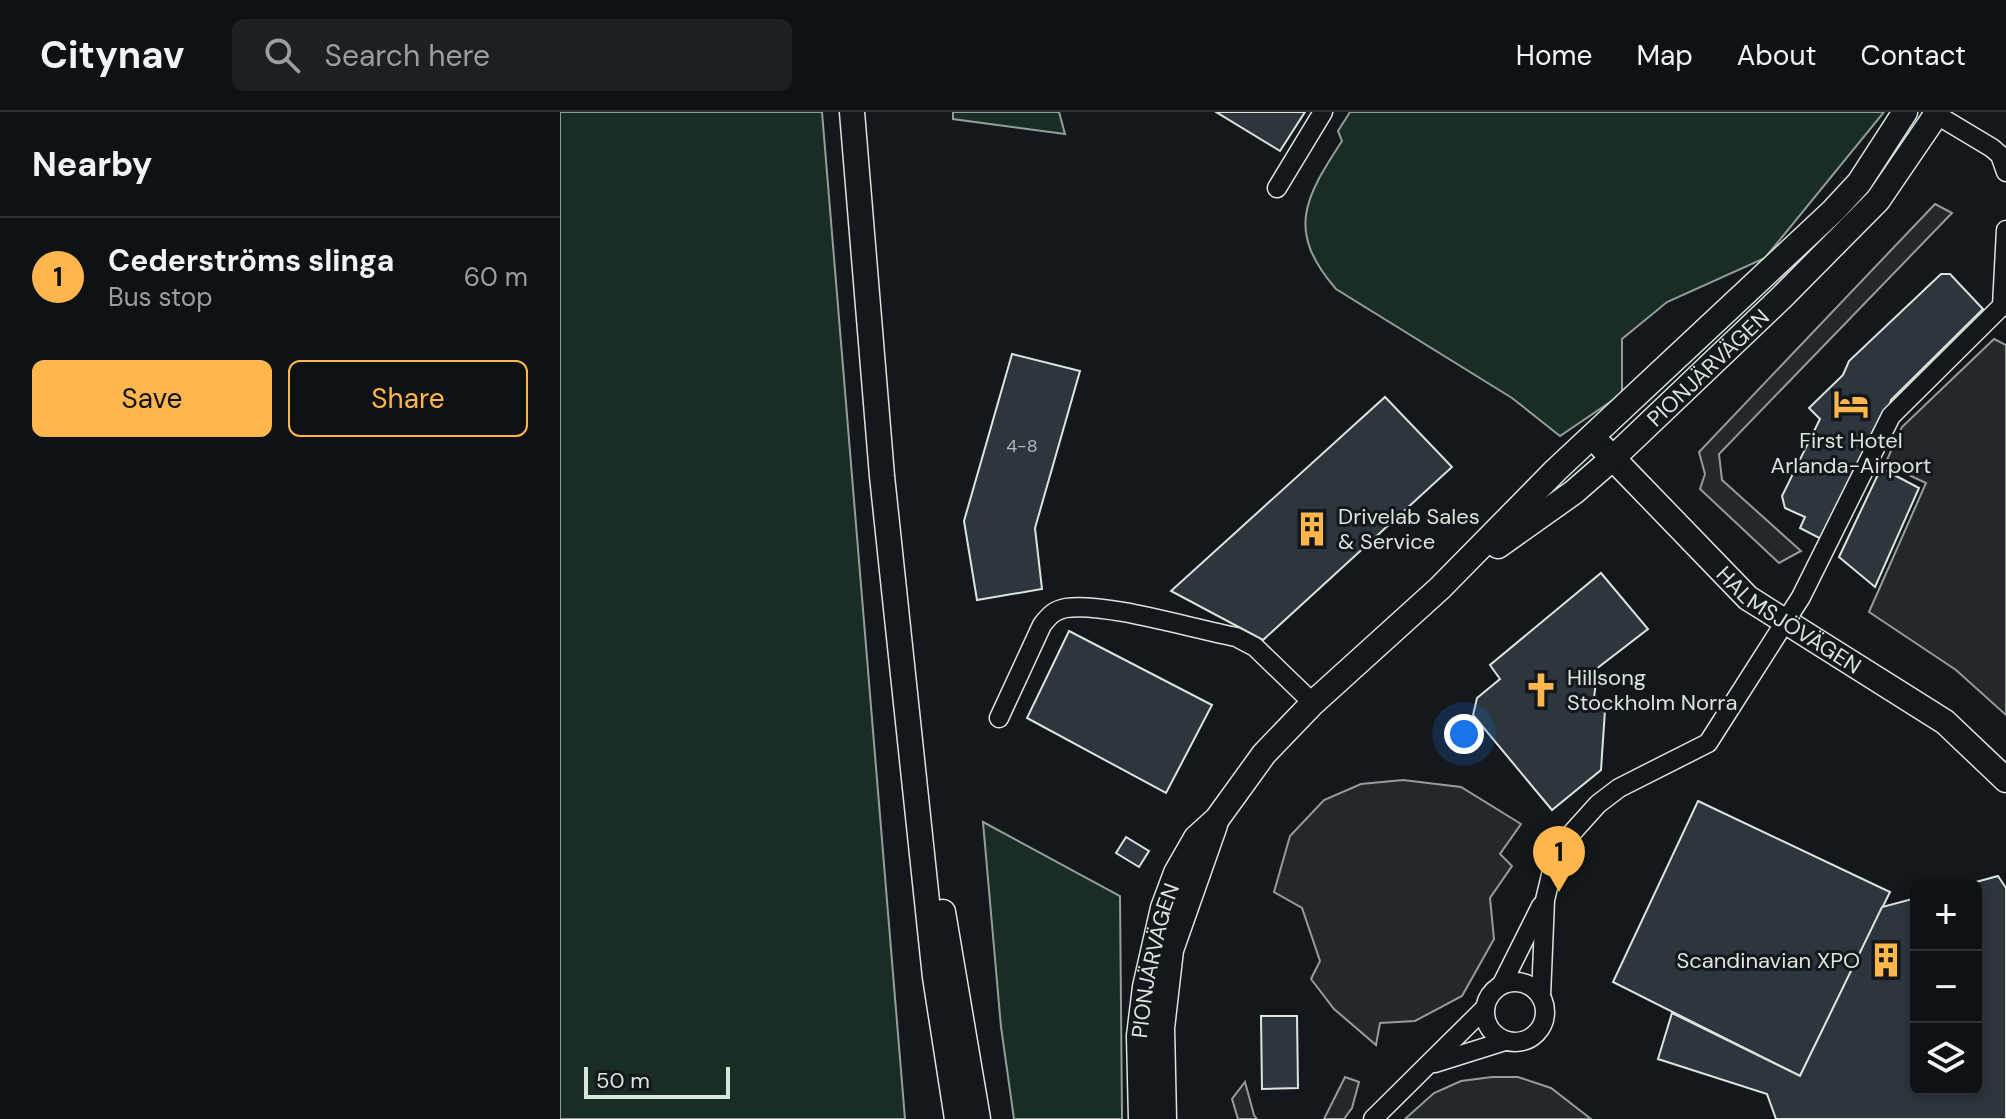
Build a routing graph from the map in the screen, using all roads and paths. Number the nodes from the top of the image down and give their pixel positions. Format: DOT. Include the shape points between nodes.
graph roads {
  1 [pos="852,112"];
  2 [pos="1323,112"];
  3 [pos="1905,112"];
  4 [pos="1936,113"];
  5 [pos="2004,159"];
  6 [pos="1277,188"];
  7 [pos="2006,230"];
  8 [pos="1592,436"];
  9 [pos="1613,458"];
  10 [pos="1440,588"];
  11 [pos="1785,624"];
  12 [pos="1313,703"];
  13 [pos="999,718"];
  14 [pos="913,740"];
  15 [pos="2006,780"];
  16 [pos="1217,819"];
  17 [pos="1545,900"];
  18 [pos="1502,984"];
  19 [pos="1541,996"];
  20 [pos="1485,1008"];
  21 [pos="1505,1041"];
  22 [pos="1432,1063"];
  23 [pos="957,1119"];
  24 [pos="978,1119"];
  25 [pos="1141,1119"];
  26 [pos="1164,1119"];
  27 [pos="1373,1119"];
  1 -- 14 [label="main road" via="882,476"];
  2 -- 6 [label="street"];
  3 -- 8 [label="main road, PIONJÄRVÄGEN" via="1859,183 1833,211"];
  4 -- 5 [label="street"];
  4 -- 9 [label="main road, PIONJÄRVÄGEN" via="1893,181 1861,219"];
  7 -- 11 [label="street" via="2002,306 1891,416"];
  8 -- 9 [label="main road, HALMSJÖVÄGEN"];
  8 -- 10 [label="main road, PIONJÄRVÄGEN"];
  9 -- 10 [label="main road, PIONJÄRVÄGEN"];
  9 -- 11 [label="main road, HALMSJÖVÄGEN" via="1724,576"];
  10 -- 12 [label="main road, PIONJÄRVÄGEN"];
  11 -- 15 [label="main road, HALMSJÖVÄGEN" via="1945,722"];
  11 -- 17 [label="street" via="1708,743 1619,788 1584,817 1561,851"];
  12 -- 13 [label="street" via="1255,647 1236,637 1095,607 1064,608 1042,625"];
  12 -- 16 [label="main road, PIONJÄRVÄGEN" via="1264,754"];
  14 -- 23 [label="main road" via="935,977"];
  14 -- 24 [label="main road"];
  16 -- 25 [label="main road, PIONJÄRVÄGEN" via="1196,838 1176,873 1153,946 1139,1036"];
  16 -- 26 [label="main road, PIONJÄRVÄGEN" via="1171,950 1162,1028"];
  17 -- 18 [label="street"];
  17 -- 19 [label="street"];
  18 -- 19 [label="street" via="1524,982"];
  18 -- 20 [label="street"];
  19 -- 21 [label="street" via="1545,1020 1539,1031 1529,1040"];
  20 -- 21 [label="street" via="1488,1026"];
  20 -- 22 [label="street"];
  21 -- 22 [label="street"];
  22 -- 27 [label="street"];
}
